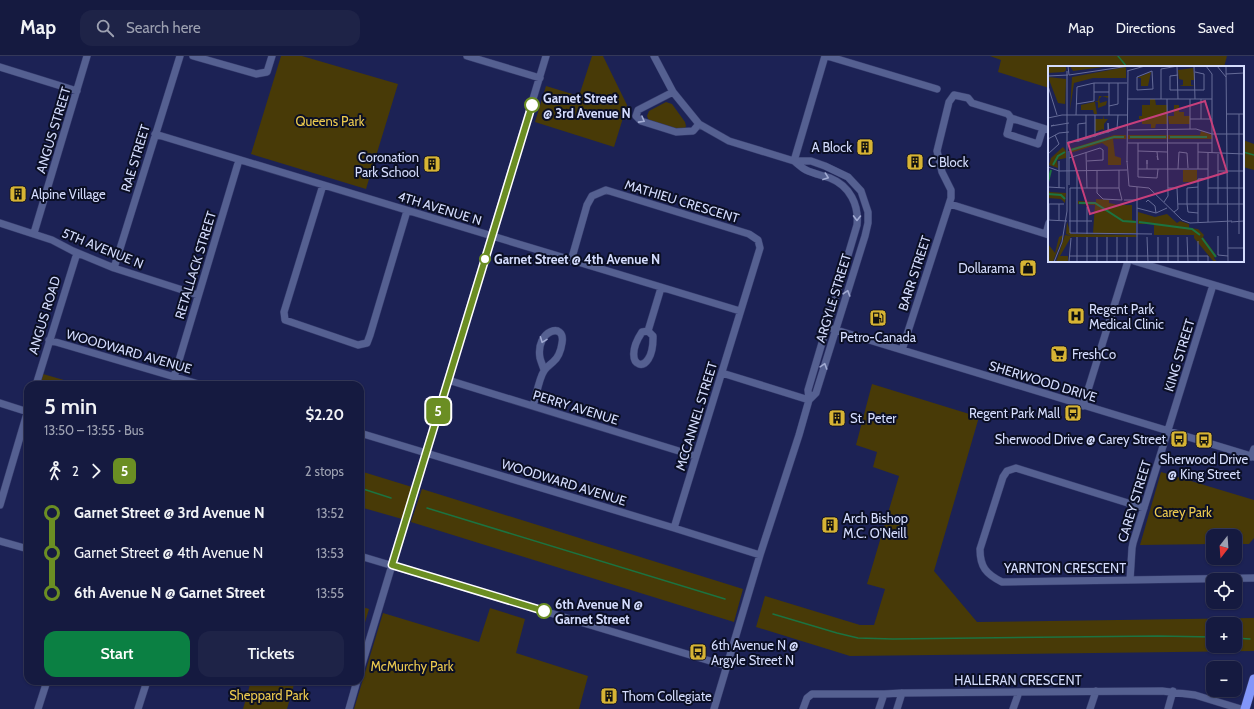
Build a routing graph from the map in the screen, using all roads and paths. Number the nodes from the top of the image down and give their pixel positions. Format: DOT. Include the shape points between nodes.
graph roads {
  1 [pos="87,56"];
  2 [pos="180,56"];
  3 [pos="193,56"];
  4 [pos="272,56"];
  5 [pos="467,56"];
  6 [pos="546,56"];
  7 [pos="654,56"];
  8 [pos="826,56"];
  9 [pos="0,67"];
  10 [pos="540,78"];
  11 [pos="937,89"];
  12 [pos="77,91"];
  13 [pos="673,92"];
  14 [pos="1011,118"];
  15 [pos="699,124"];
  16 [pos="1046,129"];
  17 [pos="155,134"];
  18 [pos="239,160"];
  19 [pos="794,160"];
  20 [pos="323,185"];
  21 [pos="950,204"];
  22 [pos="407,211"];
  23 [pos="0,223"];
  24 [pos="34,233"];
  25 [pos="1047,234"];
  26 [pos="492,237"];
  27 [pos="77,253"];
  28 [pos="571,261"];
  29 [pos="1128,262"];
  30 [pos="1137,262"];
  31 [pos="114,268"];
  32 [pos="1213,285"];
  33 [pos="661,288"];
  34 [pos="198,295"];
  35 [pos="1254,297"];
  36 [pos="740,312"];
  37 [pos="827,327"];
  38 [pos="836,330"];
  39 [pos="648,331"];
  40 [pos="49,340"];
  41 [pos="902,350"];
  42 [pos="544,370"];
  43 [pos="722,373"];
  44 [pos="174,377"];
  45 [pos="448,380"];
  46 [pos="37,381"];
  47 [pos="188,381"];
  48 [pos="809,400"];
  49 [pos="0,403"];
  50 [pos="533,406"];
  51 [pos="1083,406"];
  52 [pos="24,410"];
  53 [pos="24,424"];
  54 [pos="1168,431"];
  55 [pos="364,434"];
  56 [pos="1254,448"];
  57 [pos="426,453"];
  58 [pos="695,456"];
  59 [pos="1253,458"];
  60 [pos="0,505"];
  61 [pos="1144,508"];
  62 [pos="674,528"];
  63 [pos="0,540"];
  64 [pos="24,548"];
  65 [pos="760,555"];
  66 [pos="364,557"];
  67 [pos="392,565"];
  68 [pos="1254,578"];
  69 [pos="1130,580"];
  70 [pos="364,659"];
  71 [pos="727,666"];
  72 [pos="1254,679"];
  73 [pos="46,685"];
  74 [pos="146,685"];
  75 [pos="356,685"];
  76 [pos="1096,691"];
  77 [pos="1174,691"];
  78 [pos="1019,692"];
  79 [pos="902,693"];
  80 [pos="884,694"];
  81 [pos="38,709"];
  82 [pos="138,709"];
  83 [pos="349,709"];
  84 [pos="714,709"];
  85 [pos="803,709"];
  86 [pos="879,709"];
  87 [pos="897,709"];
  88 [pos="1013,709"];
  89 [pos="1090,709"];
  90 [pos="1168,709"];
  91 [pos="1241,709"];
  92 [pos="1245,709"];
  1 -- 12 [label="street, ANGUS STREET"];
  2 -- 17 [label="street, RAE STREET"];
  3 -- 4 [label="street" via="256,74 267,72"];
  5 -- 10 [label="street"];
  6 -- 10 [label="street"];
  7 -- 13 [label="street"];
  8 -- 11 [label="street"];
  8 -- 19 [label="street"];
  9 -- 12 [label="street"];
  10 -- 26 [label="street"];
  12 -- 24 [label="street, ANGUS STREET"];
  13 -- 15 [label="street"];
  13 -- 15 [label="street, one-way" via="638,110 636,116 642,121 676,132 693,131"];
  14 -- 16 [label="street"];
  14 -- 16 [label="street" via="1007,134 1038,144"];
  14 -- 21 [label="street" via="1008,114 972,103 968,98 954,95 949,102 937,151 942,172 951,190"];
  15 -- 19 [label="street" via="729,141"];
  17 -- 18 [label="street, 4TH AVENUE N"];
  17 -- 31 [label="street, RAE STREET"];
  18 -- 20 [label="street, 4TH AVENUE N"];
  18 -- 34 [label="street, RETALLACK STREET"];
  19 -- 37 [label="street, ARGYLE STREET, one-way" via="806,170 840,183 854,199 857,208 857,225"];
  38 -- 19 [label="street, ARGYLE STREET, one-way" via="868,223 868,212 861,191 848,177 811,161"];
  20 -- 22 [label="street, 4TH AVENUE N"];
  20 -- 22 [label="street" via="284,312 284,320 358,345 367,343"];
  21 -- 25 [label="street"];
  21 -- 41 [label="street, BARR STREET"];
  22 -- 26 [label="street, 4TH AVENUE N"];
  23 -- 24 [label="street, 5TH AVENUE N"];
  24 -- 27 [label="street, 5TH AVENUE N"];
  26 -- 28 [label="street, 4TH AVENUE N"];
  26 -- 45 [label="street"];
  27 -- 31 [label="street, 5TH AVENUE N"];
  27 -- 40 [label="street, ANGUS ROAD"];
  28 -- 33 [label="street, 4TH AVENUE N"];
  28 -- 36 [label="street, MATHIEU CRESCENT" via="587,205 592,196 606,190 749,234 758,240 760,248"];
  29 -- 51 [label="street"];
  30 -- 32 [label="street"];
  31 -- 34 [label="street, 5TH AVENUE N"];
  32 -- 35 [label="street"];
  32 -- 54 [label="street, KING STREET"];
  33 -- 36 [label="street, 4TH AVENUE N"];
  33 -- 39 [label="street"];
  34 -- 44 [label="street, RETALLACK STREET"];
  36 -- 43 [label="street, MCCANNEL STREET"];
  37 -- 38 [label="street, SHERWOOD DRIVE"];
  37 -- 48 [label="street, ARGYLE STREET" via="808,390"];
  38 -- 41 [label="street, SHERWOOD DRIVE"];
  48 -- 38 [label="street, ARGYLE STREET, one-way" via="816,393"];
  40 -- 44 [label="street, WOODWARD AVENUE"];
  40 -- 46 [label="street, ANGUS ROAD"];
  41 -- 51 [label="street, SHERWOOD DRIVE"];
  42 -- 42 [label="street, one-way" via="555,361 562,343 562,336 553,330 543,337 540,357"];
  42 -- 50 [label="street"];
  43 -- 48 [label="street"];
  43 -- 58 [label="street, MCCANNEL STREET"];
  44 -- 47 [label="street, WOODWARD AVENUE"];
  45 -- 50 [label="street, PERRY AVENUE"];
  45 -- 57 [label="street"];
  48 -- 65 [label="street, ARGYLE STREET"];
  49 -- 52 [label="street"];
  50 -- 58 [label="street, PERRY AVENUE"];
  51 -- 54 [label="street, SHERWOOD DRIVE"];
  53 -- 60 [label="street"];
  54 -- 59 [label="street, SHERWOOD DRIVE"];
  54 -- 61 [label="street, CAREY STREET"];
  55 -- 57 [label="street, WOODWARD AVENUE"];
  56 -- 59 [label="street"];
  57 -- 62 [label="street, WOODWARD AVENUE"];
  57 -- 67 [label="street"];
  58 -- 62 [label="street, MCCANNEL STREET"];
  61 -- 69 [label="street, CAREY STREET" via="1132,548"];
  61 -- 69 [label="street, YARNTON CRESCENT" via="1016,468 1007,471 1003,477 980,549 980,559 985,570 1002,582"];
  62 -- 65 [label="street, WOODWARD AVENUE"];
  63 -- 64 [label="street"];
  65 -- 71 [label="street, ARGYLE STREET"];
  66 -- 67 [label="street"];
  67 -- 70 [label="street"];
  67 -- 71 [label="street"];
  68 -- 69 [label="street, YARNTON CRESCENT"];
  71 -- 84 [label="street, ARGYLE STREET"];
  72 -- 92 [label="main road"];
  73 -- 81 [label="street"];
  74 -- 82 [label="street"];
  75 -- 83 [label="street"];
  76 -- 77 [label="street, HALLERAN CRESCENT"];
  76 -- 78 [label="street, HALLERAN CRESCENT"];
  76 -- 89 [label="street"];
  77 -- 90 [label="street"];
  77 -- 91 [label="street, HALLERAN CRESCENT"];
  78 -- 79 [label="street, HALLERAN CRESCENT"];
  78 -- 88 [label="street"];
  79 -- 80 [label="street, HALLERAN CRESCENT"];
  79 -- 87 [label="street"];
  80 -- 85 [label="street, HALLERAN CRESCENT" via="812,694 807,698"];
  80 -- 86 [label="street"];
}
